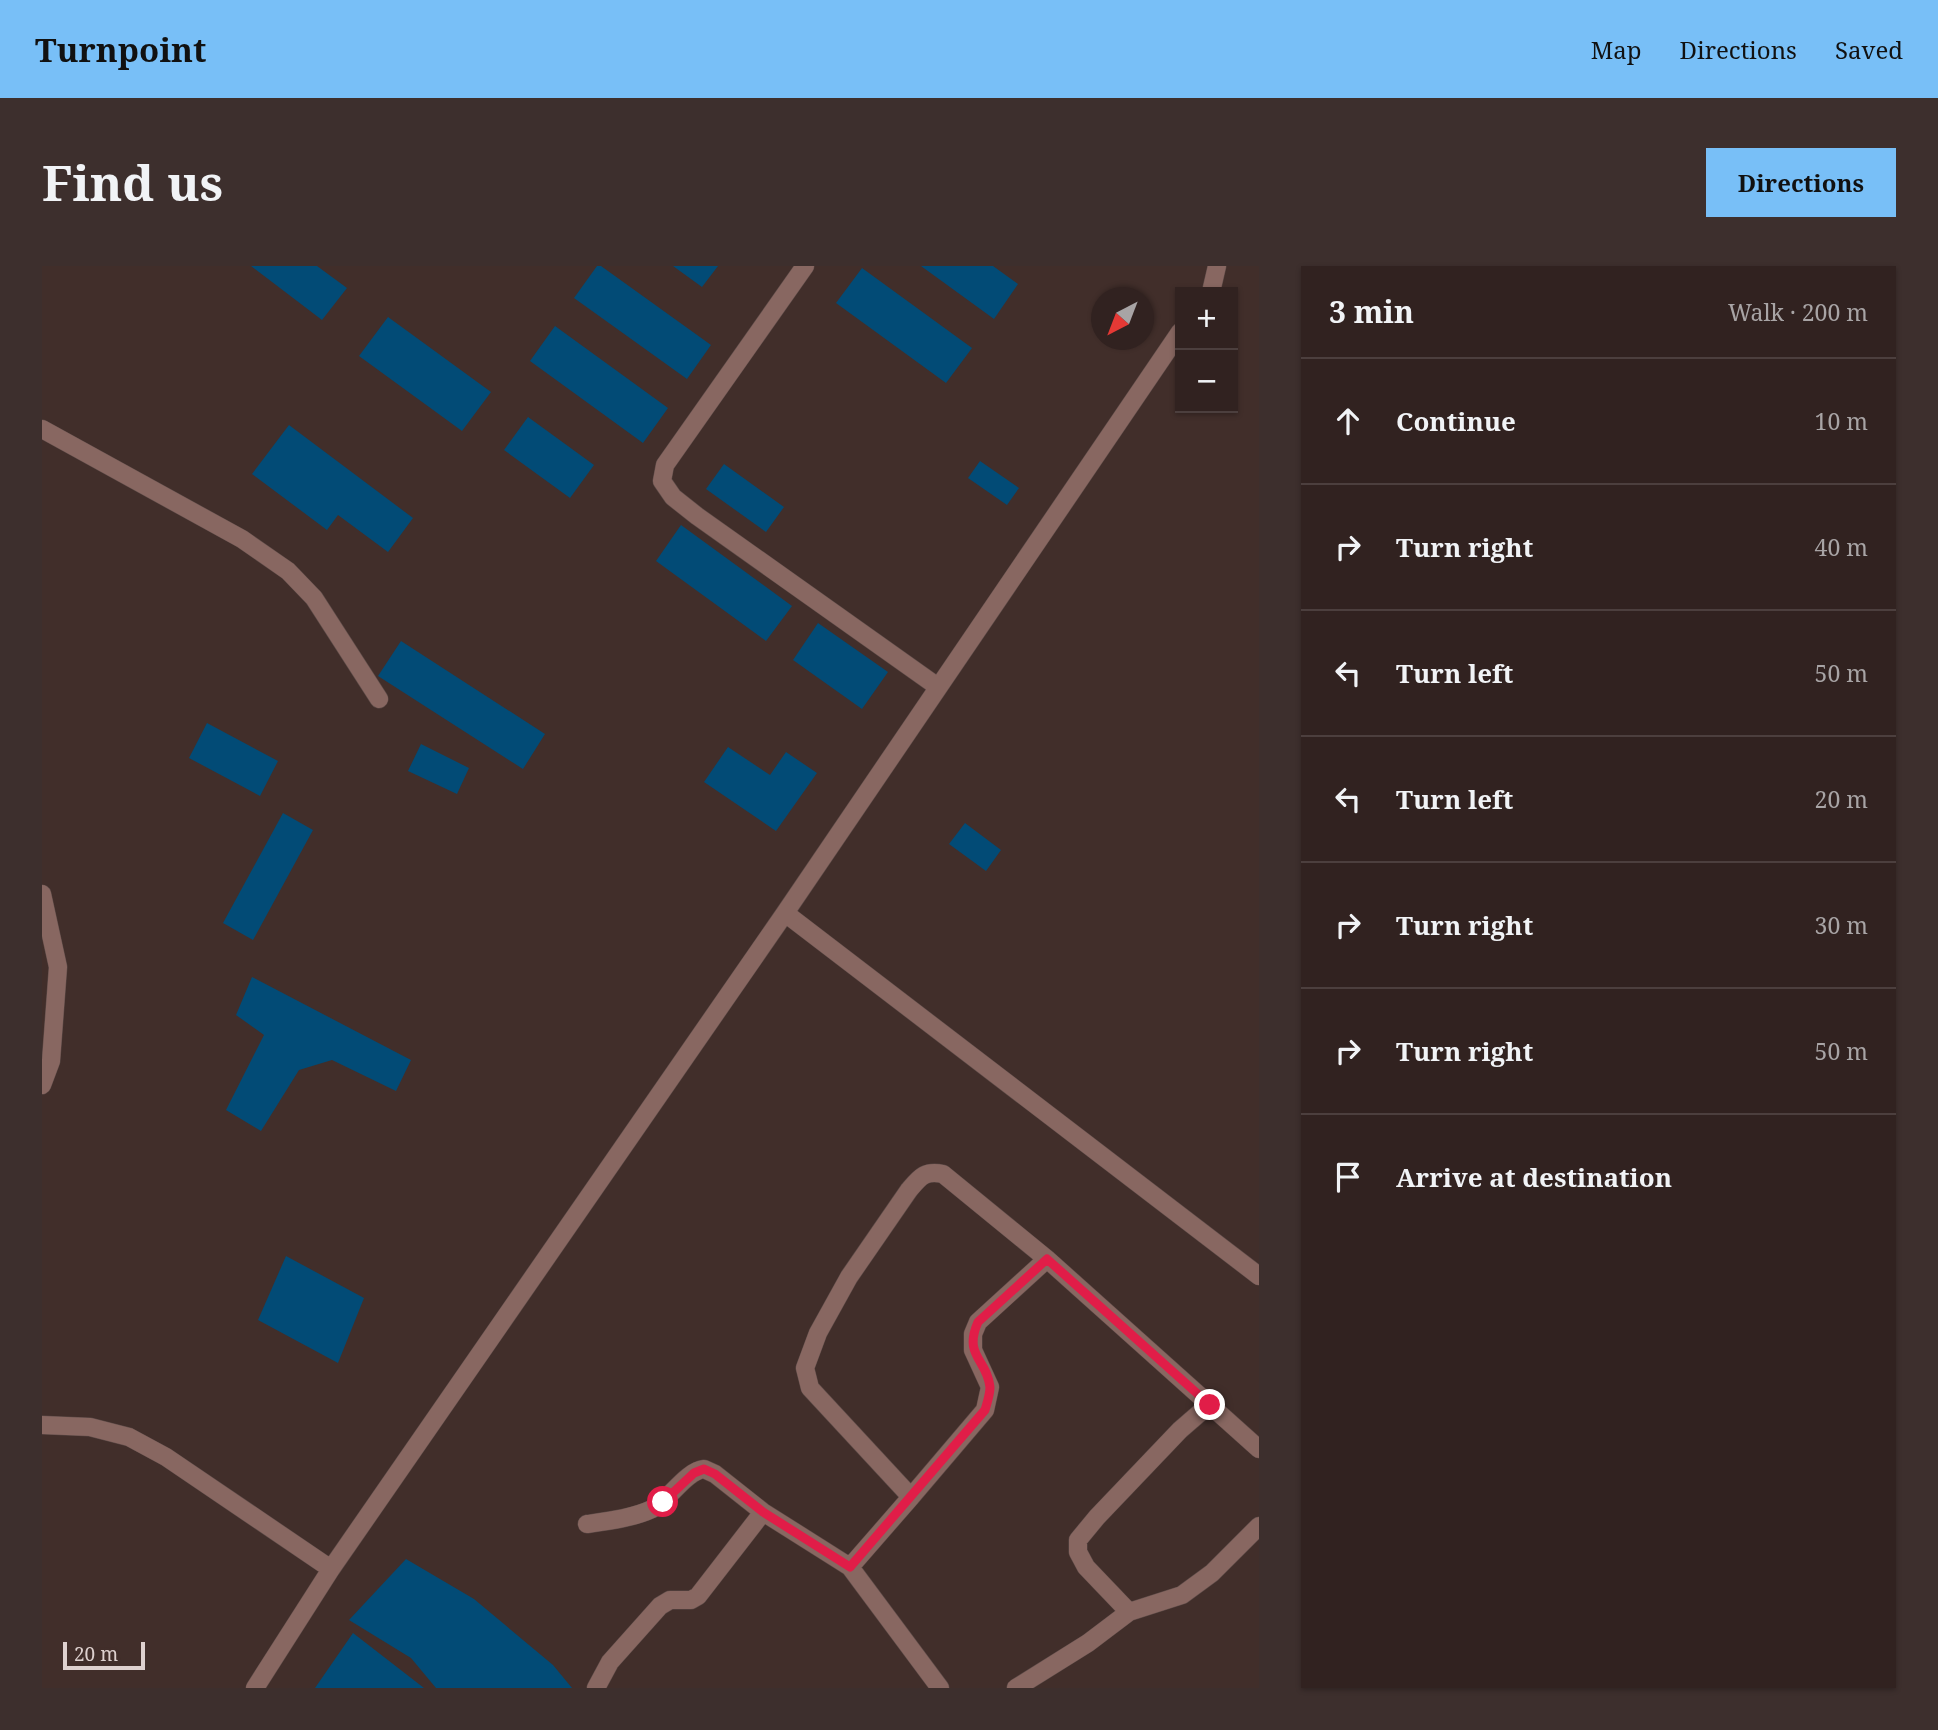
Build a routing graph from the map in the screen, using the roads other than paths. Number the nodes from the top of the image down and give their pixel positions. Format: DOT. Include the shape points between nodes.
graph roads {
  1 [pos="805,266"];
  2 [pos="1217,266"];
  3 [pos="1212,287"];
  4 [pos="1175,339"];
  5 [pos="42,429"];
  6 [pos="938,687"];
  7 [pos="379,699"];
  8 [pos="42,894"];
  9 [pos="785,913"];
  10 [pos="42,1085"];
  11 [pos="1047,1259"];
  12 [pos="1259,1276"];
  13 [pos="1210,1405"];
  14 [pos="42,1425"];
  15 [pos="1259,1449"];
  16 [pos="911,1497"];
  17 [pos="763,1512"];
  18 [pos="587,1524"];
  19 [pos="1259,1527"];
  20 [pos="850,1567"];
  21 [pos="331,1569"];
  22 [pos="1129,1612"];
  23 [pos="254,1688"];
  24 [pos="596,1688"];
  25 [pos="940,1688"];
  26 [pos="1016,1688"];
  1 -- 6 [label="street" via="665,465 662,481 673,497 697,516"];
  2 -- 3 [label="street"];
  4 -- 6 [label="street"];
  5 -- 7 [label="street" via="242,540 288,571 314,598"];
  6 -- 9 [label="street"];
  8 -- 10 [label="street" via="58,967 51,1061"];
  9 -- 12 [label="street"];
  9 -- 21 [label="street"];
  11 -- 13 [label="street"];
  11 -- 16 [label="street" via="978,1322 973,1350 990,1387 985,1410"];
  11 -- 16 [label="street" via="943,1174 932,1172 909,1190 849,1277 807,1357 806,1374 810,1388"];
  13 -- 15 [label="street"];
  13 -- 22 [label="street" via="1180,1430 1078,1540 1086,1567"];
  14 -- 21 [label="street" via="90,1427 129,1437"];
  16 -- 20 [label="street"];
  17 -- 18 [label="street" via="715,1474 699,1469 651,1509"];
  17 -- 20 [label="street"];
  17 -- 24 [label="street" via="698,1595 660,1606 610,1662"];
  19 -- 22 [label="street" via="1182,1595"];
  20 -- 25 [label="street"];
  21 -- 23 [label="street"];
  22 -- 26 [label="street"];
}
